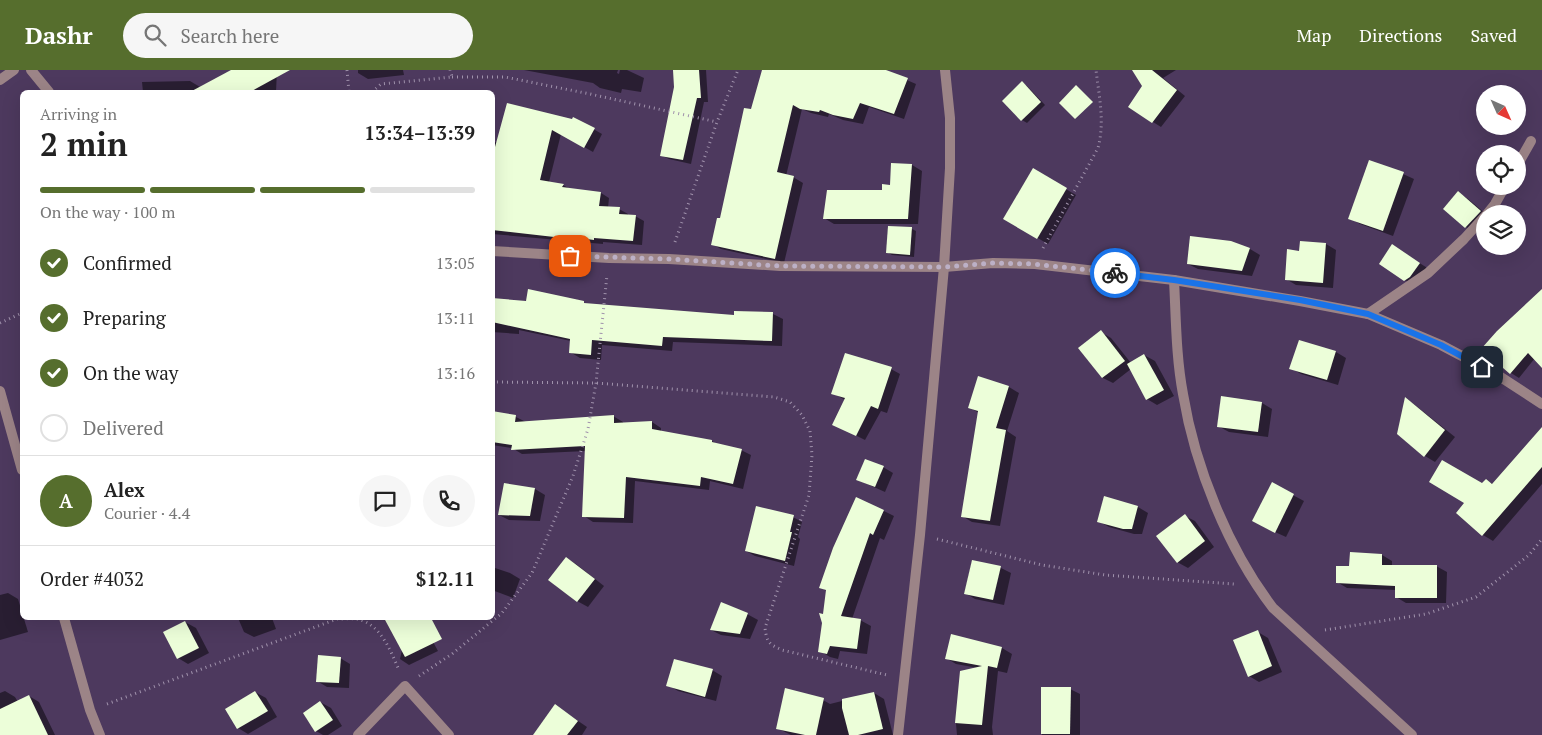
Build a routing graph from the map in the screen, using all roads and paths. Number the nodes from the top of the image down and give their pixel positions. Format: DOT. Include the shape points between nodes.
graph roads {
  1 [pos="14,70"];
  2 [pos="31,70"];
  3 [pos="347,70"];
  4 [pos="450,70"];
  5 [pos="738,70"];
  6 [pos="945,70"];
  7 [pos="1096,70"];
  8 [pos="452,77"];
  9 [pos="0,80"];
  10 [pos="47,90"];
  11 [pos="349,90"];
  12 [pos="374,90"];
  13 [pos="716,122"];
  14 [pos="1531,141"];
  15 [pos="1526,150"];
  16 [pos="1476,226"];
  17 [pos="495,251"];
  18 [pos="609,258"];
  19 [pos="669,259"];
  20 [pos="1034,264"];
  21 [pos="944,267"];
  22 [pos="1174,280"];
  23 [pos="20,314"];
  24 [pos="1368,314"];
  25 [pos="0,323"];
  26 [pos="495,382"];
  27 [pos="596,383"];
  28 [pos="0,391"];
  29 [pos="1542,404"];
  30 [pos="20,463"];
  31 [pos="920,534"];
  32 [pos="1542,540"];
  33 [pos="1256,585"];
  34 [pos="495,619"];
  35 [pos="65,620"];
  36 [pos="335,620"];
  37 [pos="361,620"];
  38 [pos="493,620"];
  39 [pos="1302,634"];
  40 [pos="904,679"];
  41 [pos="405,686"];
  42 [pos="90,710"];
  43 [pos="100,735"];
  44 [pos="358,735"];
  45 [pos="449,735"];
  46 [pos="898,735"];
  47 [pos="1412,735"];
  1 -- 9 [label="street"];
  2 -- 10 [label="street"];
  3 -- 11 [label="path"];
  4 -- 8 [label="path"];
  5 -- 13 [label="path"];
  6 -- 21 [label="street" via="950,118 950,168"];
  7 -- 20 [label="path" via="1102,122 1098,148"];
  8 -- 12 [label="path" via="381,84"];
  8 -- 13 [label="path" via="505,77"];
  13 -- 19 [label="path"];
  14 -- 15 [label="street"];
  16 -- 24 [label="street" via="1428,273"];
  17 -- 18 [label="street"];
  18 -- 19 [label="street"];
  18 -- 27 [label="path"];
  19 -- 21 [label="street" via="780,266"];
  20 -- 21 [label="street"];
  20 -- 22 [label="street"];
  21 -- 31 [label="street"];
  22 -- 24 [label="street"];
  22 -- 33 [label="street" via="1183,395 1195,446 1208,489"];
  23 -- 25 [label="path"];
  24 -- 29 [label="street" via="1441,345 1496,374"];
  26 -- 27 [label="path"];
  27 -- 34 [label="path" via="588,428 573,476 532,573"];
  27 -- 40 [label="path" via="774,397 790,402 810,431 809,495 765,628 766,639 782,650"];
  28 -- 30 [label="street"];
  31 -- 33 [label="path" via="1042,565 1096,573"];
  31 -- 40 [label="street"];
  32 -- 39 [label="path" via="1476,596 1426,614"];
  33 -- 39 [label="street" via="1273,608"];
  35 -- 42 [label="street"];
  36 -- 42 [label="path"];
  37 -- 41 [label="path" via="376,628 389,648"];
  38 -- 41 [label="path"];
  39 -- 47 [label="street"];
  40 -- 46 [label="street"];
  41 -- 44 [label="street"];
  41 -- 45 [label="street"];
  42 -- 43 [label="street"];
}
